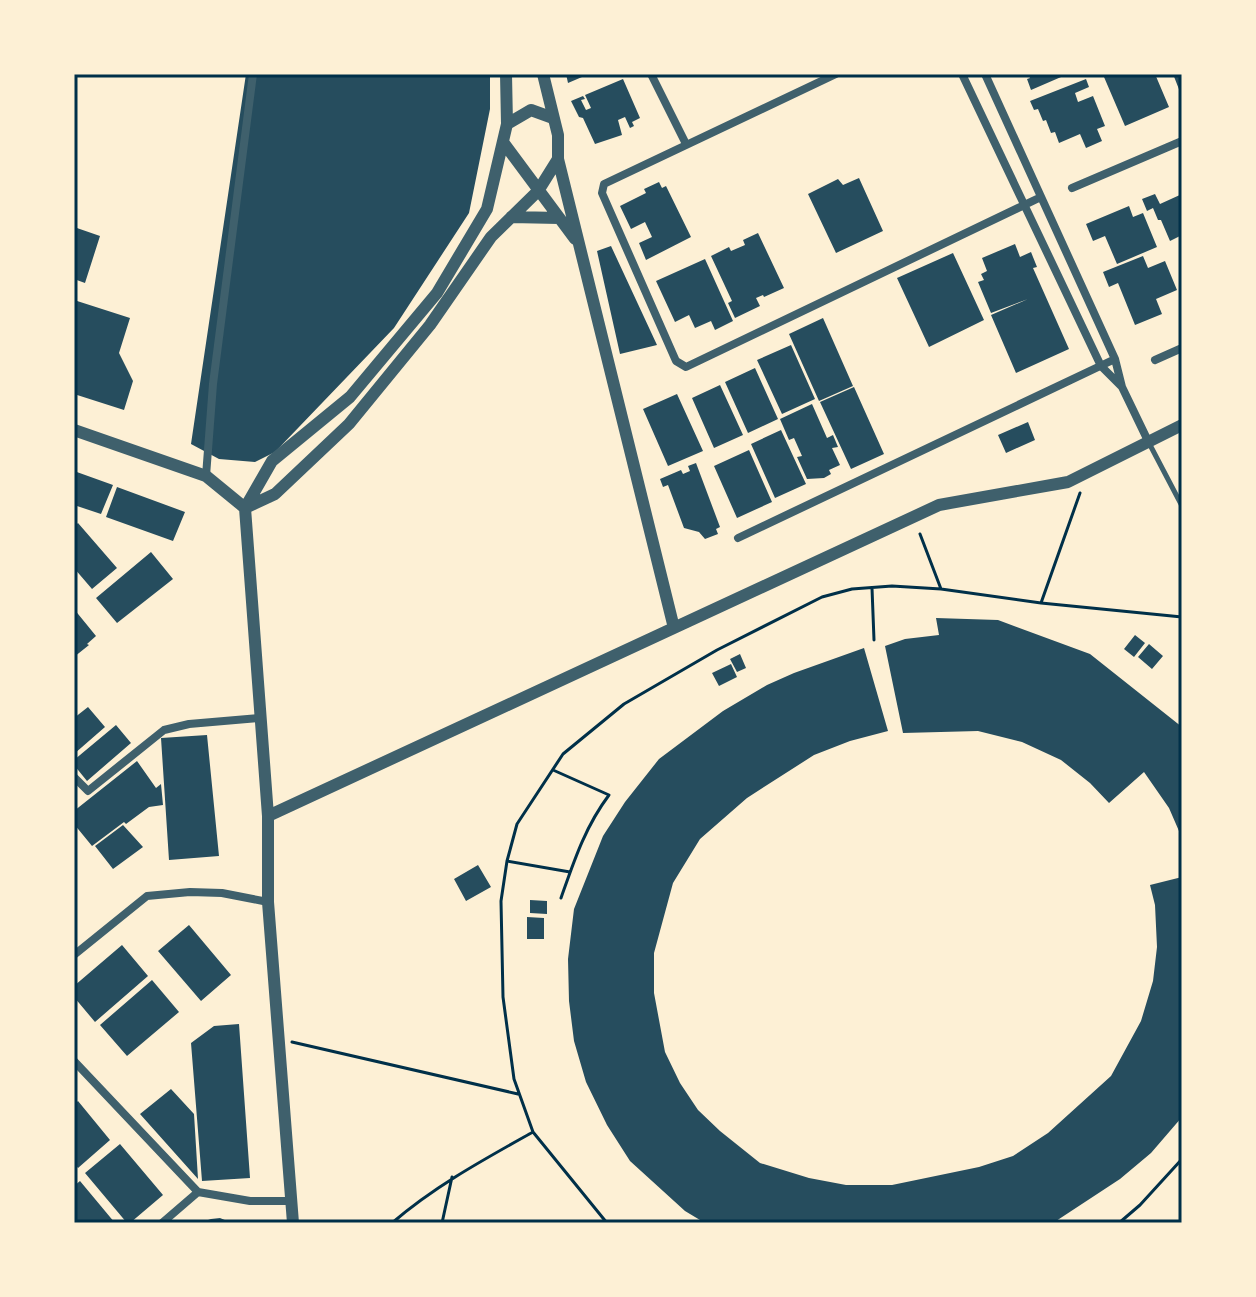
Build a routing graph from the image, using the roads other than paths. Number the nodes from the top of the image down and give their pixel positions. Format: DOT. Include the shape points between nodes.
graph roads {
  1 [pos="253,74"];
  2 [pos="506,74"];
  3 [pos="543,74"];
  4 [pos="651,74"];
  5 [pos="836,74"];
  6 [pos="962,74"];
  7 [pos="985,74"];
  8 [pos="553,118"];
  9 [pos="507,124"];
  10 [pos="1182,141"];
  11 [pos="503,142"];
  12 [pos="686,144"];
  13 [pos="558,159"];
  14 [pos="1072,188"];
  15 [pos="538,191"];
  16 [pos="1041,197"];
  17 [pos="1025,204"];
  18 [pos="511,217"];
  19 [pos="559,218"];
  20 [pos="579,244"];
  21 [pos="1182,348"];
  22 [pos="1115,359"];
  23 [pos="1155,360"];
  24 [pos="1101,366"];
  25 [pos="1122,387"];
  26 [pos="1182,425"];
  27 [pos="74,430"];
  28 [pos="1149,443"];
  29 [pos="206,476"];
  30 [pos="1182,506"];
  31 [pos="245,508"];
  32 [pos="738,538"];
  33 [pos="674,628"];
  34 [pos="260,718"];
  35 [pos="74,777"];
  36 [pos="268,816"];
  37 [pos="268,902"];
  38 [pos="74,955"];
  39 [pos="75,1064"];
  40 [pos="198,1192"];
  41 [pos="291,1201"];
  42 [pos="162,1223"];
  43 [pos="293,1223"];
  1 -- 29 [label="street"];
  2 -- 9 [label="street"];
  3 -- 8 [label="street"];
  4 -- 12 [label="street"];
  5 -- 12 [label="street"];
  6 -- 17 [label="street"];
  7 -- 16 [label="street"];
  8 -- 9 [label="street" via="531,110"];
  8 -- 13 [label="street"];
  9 -- 11 [label="street"];
  10 -- 14 [label="street"];
  11 -- 15 [label="street"];
  11 -- 31 [label="street" via="487,209 437,293 350,397 272,461"];
  12 -- 17 [label="street" via="615,177 604,184 602,193 676,361 686,367"];
  13 -- 15 [label="street"];
  13 -- 20 [label="street"];
  15 -- 18 [label="street"];
  15 -- 19 [label="street"];
  16 -- 17 [label="street"];
  16 -- 22 [label="street"];
  17 -- 24 [label="street"];
  18 -- 19 [label="street"];
  18 -- 31 [label="street" via="349,424 275,494"];
  19 -- 20 [label="street"];
  20 -- 33 [label="street"];
  21 -- 23 [label="street"];
  22 -- 24 [label="street"];
  22 -- 25 [label="street"];
  24 -- 25 [label="street"];
  24 -- 32 [label="street"];
  25 -- 28 [label="street"];
  26 -- 28 [label="street"];
  27 -- 29 [label="street"];
  28 -- 30 [label="lane"];
  28 -- 33 [label="street" via="1068,482 939,505"];
  29 -- 31 [label="street"];
  31 -- 34 [label="street"];
  33 -- 36 [label="street"];
  34 -- 35 [label="street" via="164,730 88,791"];
  34 -- 36 [label="street"];
  36 -- 37 [label="street"];
  37 -- 38 [label="street" via="222,893 147,896"];
  37 -- 41 [label="street"];
  39 -- 40 [label="street"];
  40 -- 41 [label="street"];
  40 -- 42 [label="street"];
  41 -- 43 [label="street"];
}
